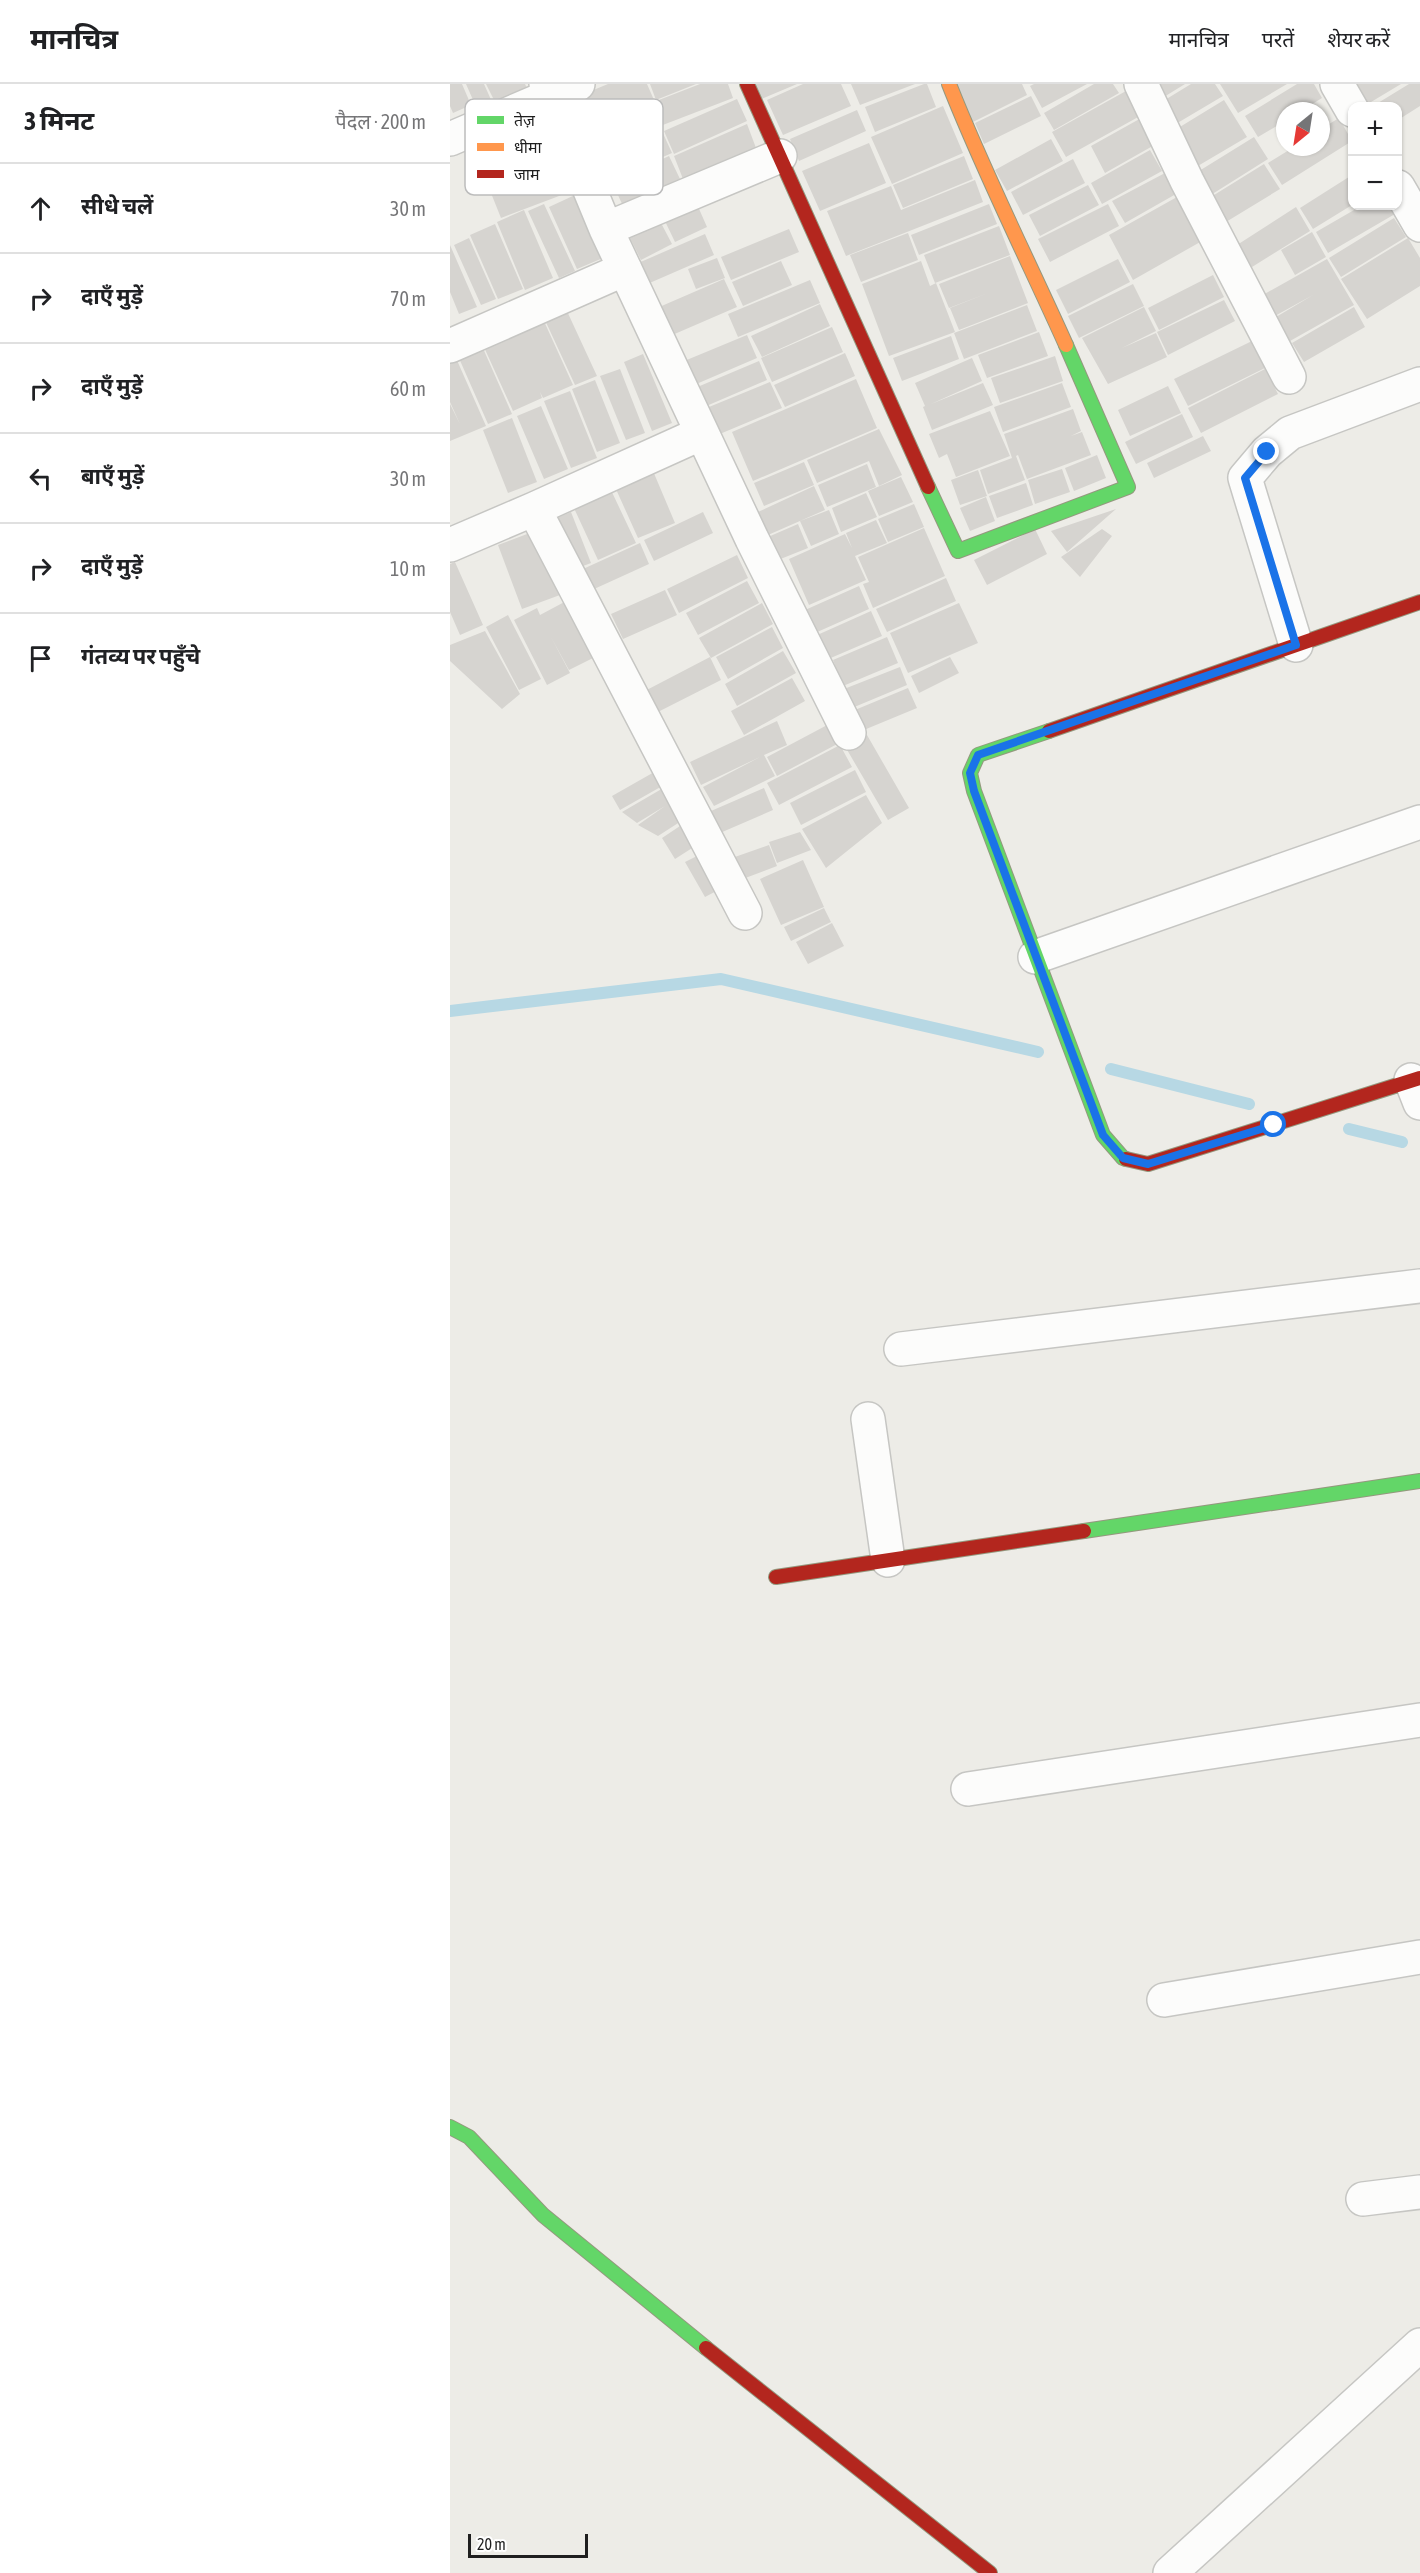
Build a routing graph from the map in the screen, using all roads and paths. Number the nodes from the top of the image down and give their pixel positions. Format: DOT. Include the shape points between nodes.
graph roads {
  1 [pos="747,84"];
  2 [pos="949,84"];
  3 [pos="1141,84"];
  4 [pos="1337,84"];
  5 [pos="558,88"];
  6 [pos="534,99"];
  7 [pos="1348,102"];
  8 [pos="465,131"];
  9 [pos="450,138"];
  10 [pos="780,156"];
  11 [pos="1402,194"];
  12 [pos="594,195"];
  13 [pos="1420,225"];
  14 [pos="606,229"];
  15 [pos="625,269"];
  16 [pos="450,346"];
  17 [pos="1288,377"];
  18 [pos="1420,384"];
  19 [pos="702,433"];
  20 [pos="534,509"];
  21 [pos="450,545"];
  22 [pos="1420,602"];
  23 [pos="1296,645"];
  24 [pos="849,733"];
  25 [pos="1420,822"];
  26 [pos="745,913"];
  27 [pos="1035,957"];
  28 [pos="1417,1087"];
  29 [pos="1420,1286"];
  30 [pos="901,1349"];
  31 [pos="868,1419"];
  32 [pos="1420,1481"];
  33 [pos="888,1560"];
  34 [pos="776,1577"];
  35 [pos="1420,1720"];
  36 [pos="968,1789"];
  37 [pos="1420,1957"];
  38 [pos="1164,2000"];
  39 [pos="450,2127"];
  40 [pos="1420,2192"];
  41 [pos="1363,2199"];
  42 [pos="1420,2345"];
  43 [pos="990,2573"];
  44 [pos="1170,2573"];
  1 -- 10 [label="street"];
  2 -- 10 [label="street" via="976,153 1031,266 1128,487 958,551"];
  3 -- 17 [label="street"];
  4 -- 7 [label="street"];
  5 -- 6 [label="street"];
  8 -- 9 [label="street"];
  10 -- 14 [label="street"];
  11 -- 13 [label="street"];
  12 -- 14 [label="street"];
  14 -- 15 [label="street"];
  15 -- 16 [label="street"];
  15 -- 19 [label="street"];
  18 -- 23 [label="street" via="1290,433 1245,478"];
  19 -- 20 [label="street"];
  19 -- 24 [label="street"];
  20 -- 21 [label="street"];
  20 -- 26 [label="street"];
  22 -- 23 [label="street"];
  23 -- 27 [label="street" via="978,755 970,773 974,791"];
  25 -- 27 [label="street"];
  27 -- 28 [label="street" via="1103,1135 1123,1158 1148,1164"];
  29 -- 30 [label="street"];
  31 -- 33 [label="street"];
  32 -- 33 [label="street"];
  33 -- 34 [label="street"];
  35 -- 36 [label="street"];
  37 -- 38 [label="street"];
  39 -- 43 [label="street" via="470,2137 543,2215 604,2267"];
  40 -- 41 [label="street"];
  42 -- 44 [label="street"];
}
